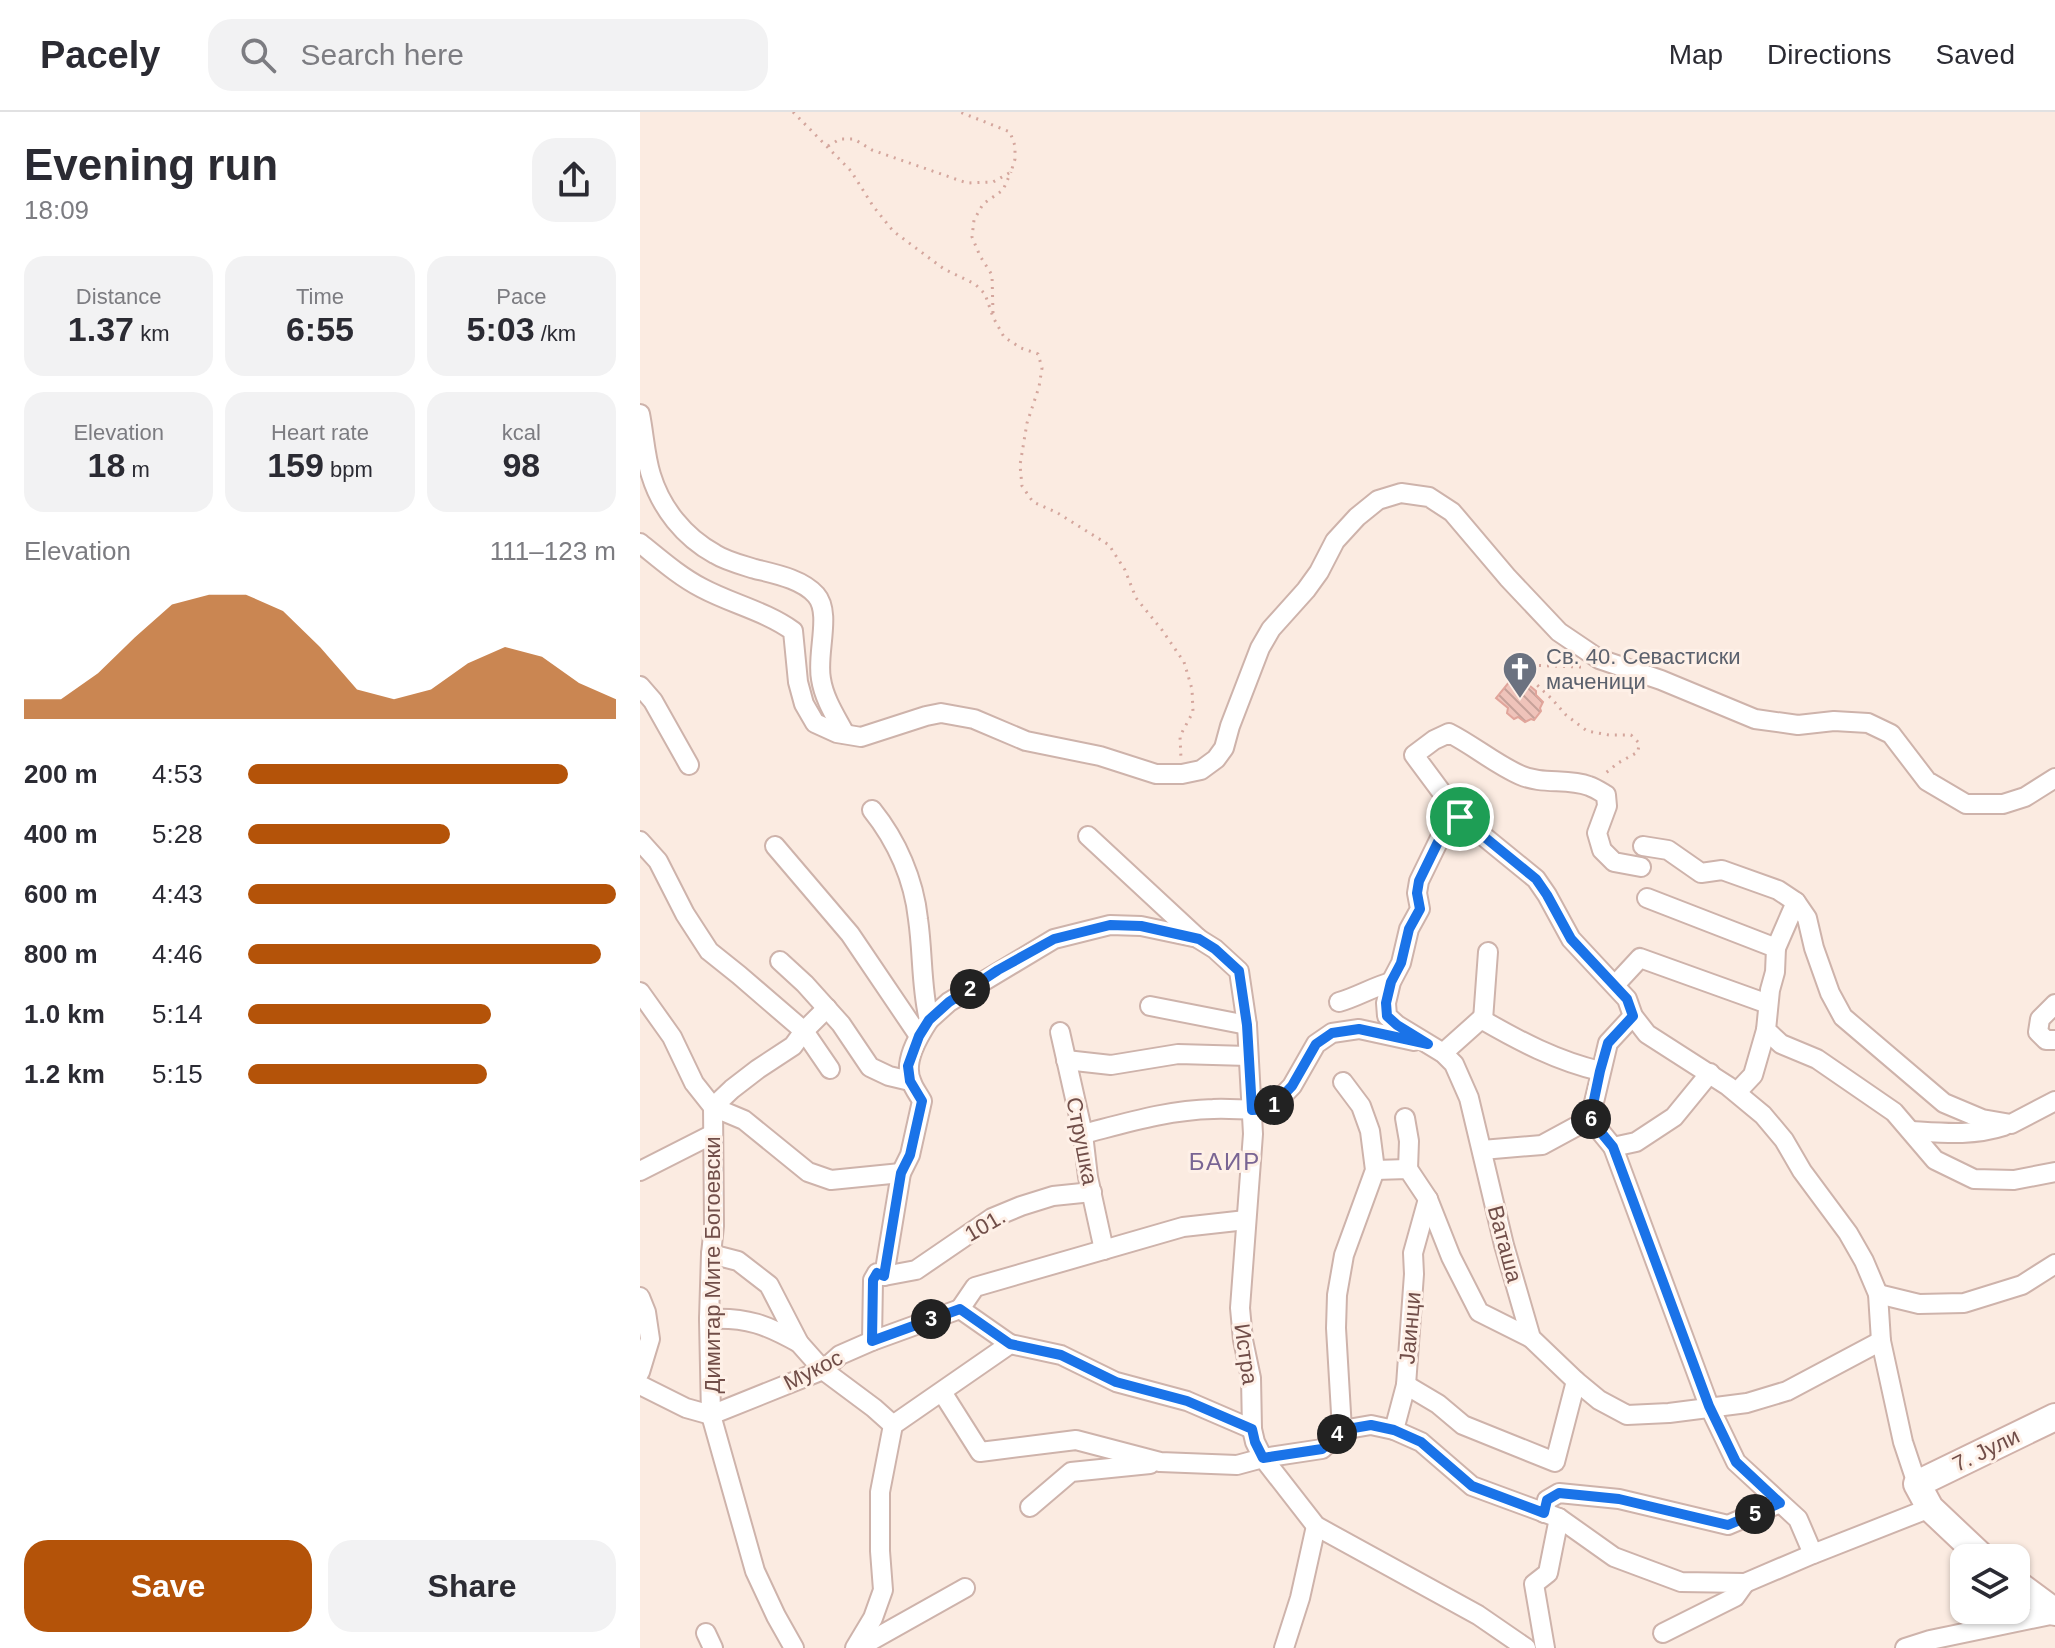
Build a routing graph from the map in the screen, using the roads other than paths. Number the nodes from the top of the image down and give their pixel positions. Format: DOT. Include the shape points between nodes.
graph roads {
  1 [pos="640,414"];
  2 [pos="640,543"];
  3 [pos="640,686"];
  4 [pos="646,705"];
  5 [pos="845,734"];
  6 [pos="689,765"];
  7 [pos="2055,778"];
  8 [pos="872,810"];
  9 [pos="1460,817"];
  10 [pos="1088,836"];
  11 [pos="640,841"];
  12 [pos="775,846"];
  13 [pos="1643,846"];
  14 [pos="1641,867"];
  15 [pos="1647,898"];
  16 [pos="1796,902"];
  17 [pos="1199,939"];
  18 [pos="1776,948"];
  19 [pos="1488,952"];
  20 [pos="780,961"];
  21 [pos="1391,982"];
  22 [pos="1615,985"];
  23 [pos="640,992"];
  24 [pos="1339,1002"];
  25 [pos="1768,1004"];
  26 [pos="2055,1004"];
  27 [pos="1150,1006"];
  28 [pos="827,1008"];
  29 [pos="1633,1016"];
  30 [pos="1483,1020"];
  31 [pos="1247,1025"];
  32 [pos="924,1028"];
  33 [pos="1766,1030"];
  34 [pos="804,1031"];
  35 [pos="1060,1032"];
  36 [pos="2055,1040"];
  37 [pos="1436,1048"];
  38 [pos="1248,1056"];
  39 [pos="1066,1060"];
  40 [pos="830,1069"];
  41 [pos="1600,1071"];
  42 [pos="1710,1073"];
  43 [pos="910,1081"];
  44 [pos="1343,1082"];
  45 [pos="1737,1092"];
  46 [pos="2055,1101"];
  47 [pos="713,1107"];
  48 [pos="1261,1110"];
  49 [pos="1405,1118"];
  50 [pos="1590,1119"];
  51 [pos="2011,1124"];
  52 [pos="1912,1131"];
  53 [pos="713,1134"];
  54 [pos="1083,1134"];
  55 [pos="1613,1147"];
  56 [pos="1482,1150"];
  57 [pos="1408,1169"];
  58 [pos="1375,1170"];
  59 [pos="640,1171"];
  60 [pos="2055,1172"];
  61 [pos="901,1173"];
  62 [pos="1092,1192"];
  63 [pos="1428,1199"];
  64 [pos="1246,1220"];
  65 [pos="1104,1250"];
  66 [pos="711,1254"];
  67 [pos="2055,1264"];
  68 [pos="884,1276"];
  69 [pos="1878,1294"];
  70 [pos="640,1297"];
  71 [pos="960,1309"];
  72 [pos="709,1319"];
  73 [pos="1531,1338"];
  74 [pos="872,1341"];
  75 [pos="1881,1341"];
  76 [pos="799,1343"];
  77 [pos="1010,1344"];
  78 [pos="823,1370"];
  79 [pos="640,1372"];
  80 [pos="1576,1381"];
  81 [pos="640,1385"];
  82 [pos="1406,1385"];
  83 [pos="942,1392"];
  84 [pos="1709,1406"];
  85 [pos="711,1415"];
  86 [pos="2055,1417"];
  87 [pos="893,1425"];
  88 [pos="1252,1429"];
  89 [pos="1342,1430"];
  90 [pos="1394,1430"];
  91 [pos="1263,1458"];
  92 [pos="1160,1462"];
  93 [pos="1917,1484"];
  94 [pos="1780,1503"];
  95 [pos="1030,1507"];
  96 [pos="1930,1508"];
  97 [pos="1551,1515"];
  98 [pos="1316,1526"];
  99 [pos="1968,1544"];
  100 [pos="1813,1554"];
  101 [pos="1745,1583"];
  102 [pos="965,1588"];
  103 [pos="2030,1594"];
  104 [pos="2055,1613"];
  105 [pos="1663,1633"];
  106 [pos="794,1648"];
  107 [pos="857,1648"];
  108 [pos="1284,1648"];
  109 [pos="1526,1648"];
  110 [pos="1545,1648"];
  111 [pos="1905,1648"];
  1 -- 5 [label="street" via="651,473 663,503 686,534 715,555 799,583 822,603 821,679"];
  2 -- 5 [label="street" via="703,589 775,618 793,631 804,704 815,723"];
  3 -- 4 [label="street"];
  4 -- 6 [label="street"];
  5 -- 7 [label="street" via="861,737 941,713 1156,774 1201,770 1224,748 1271,629 1306,590 1335,541 1357,517 1378,500 1401,493 1429,497 1452,512 1559,632 1599,659 1755,719 1798,725 1868,723 1891,734 1927,781 1966,804 2003,804"];
  8 -- 32 [label="street" via="897,848 912,887"];
  9 -- 14 [label="street" via="1414,755 1449,733 1522,776 1589,786 1606,795 1597,833 1602,850 1614,862"];
  9 -- 21 [label="street, Ваташа" via="1440,838 1419,881 1420,909"];
  9 -- 22 [label="street" via="1536,879 1571,939"];
  10 -- 17 [label="street, Истра"];
  11 -- 34 [label="street" via="658,861 709,951"];
  12 -- 32 [label="street"];
  13 -- 16 [label="street" via="1668,850 1701,873 1722,870"];
  15 -- 18 [label="street"];
  16 -- 18 [label="street"];
  16 -- 51 [label="street" via="1807,918 1830,993 1843,1017 1944,1103"];
  17 -- 31 [label="street, Истра" via="1239,971"];
  17 -- 32 [label="street" via="1110,925 1054,939 949,1002"];
  18 -- 25 [label="street"];
  19 -- 30 [label="street"];
  20 -- 28 [label="street"];
  21 -- 24 [label="street"];
  21 -- 37 [label="street, Ваташа" via="1387,1016"];
  22 -- 25 [label="street" via="1640,958"];
  22 -- 29 [label="street"];
  23 -- 47 [label="street"];
  25 -- 33 [label="street"];
  26 -- 36 [label="street" via="2040,1019 2038,1032"];
  27 -- 31 [label="street"];
  28 -- 34 [label="street"];
  28 -- 43 [label="street" via="870,1067"];
  29 -- 41 [label="street" via="1608,1043"];
  29 -- 42 [label="street" via="1647,1034"];
  30 -- 37 [label="street"];
  30 -- 41 [label="street" via="1528,1046"];
  31 -- 38 [label="street, Истра"];
  32 -- 43 [label="street" via="908,1066"];
  33 -- 45 [label="street" via="1753,1075"];
  33 -- 52 [label="street" via="1781,1044 1842,1076"];
  34 -- 40 [label="street"];
  34 -- 47 [label="street" via="793,1046"];
  35 -- 39 [label="street, Струшка"];
  37 -- 48 [label="street" via="1359,1029 1332,1033 1316,1044 1292,1086"];
  37 -- 56 [label="street, Ваташа" via="1454,1064"];
  38 -- 39 [label="street" via="1178,1054 1111,1065"];
  38 -- 48 [label="street, Истра"];
  39 -- 54 [label="street, Струшка"];
  41 -- 50 [label="street"];
  42 -- 45 [label="street"];
  42 -- 55 [label="street" via="1674,1117 1636,1142"];
  43 -- 61 [label="street" via="922,1101"];
  44 -- 58 [label="street" via="1361,1106"];
  45 -- 69 [label="street" via="1784,1140 1848,1233"];
  46 -- 51 [label="street"];
  47 -- 53 [label="street, Димитар Мите Богоевски"];
  47 -- 61 [label="street" via="744,1120 808,1172 831,1180"];
  48 -- 54 [label="street" via="1150,1116"];
  48 -- 64 [label="street, Истра"];
  49 -- 57 [label="street"];
  50 -- 55 [label="street"];
  50 -- 56 [label="street" via="1542,1145"];
  51 -- 52 [label="street" via="1961,1135"];
  52 -- 60 [label="street" via="1935,1160 1974,1179 2014,1180"];
  53 -- 59 [label="street"];
  53 -- 66 [label="street, Димитар Мите Богоевски"];
  54 -- 62 [label="street, Струшка"];
  55 -- 84 [label="street"];
  56 -- 73 [label="street, Ваташа"];
  57 -- 58 [label="street"];
  57 -- 63 [label="street"];
  58 -- 89 [label="street" via="1344,1255 1337,1295"];
  61 -- 68 [label="street"];
  62 -- 65 [label="street, Струшка"];
  62 -- 68 [label="street, 101." via="1021,1206 992,1218 916,1270"];
  63 -- 73 [label="street" via="1479,1312"];
  63 -- 82 [label="street, Јаинци" via="1413,1253"];
  64 -- 65 [label="street" via="1183,1227"];
  64 -- 88 [label="street, Истра" via="1240,1308 1251,1378"];
  65 -- 71 [label="street" via="975,1287"];
  66 -- 72 [label="street, Димитар Мите Богоевски"];
  66 -- 76 [label="street" via="738,1261 769,1285"];
  67 -- 69 [label="street" via="2022,1285 1964,1303 1919,1304"];
  68 -- 74 [label="street" via="877,1273 873,1280"];
  69 -- 75 [label="street"];
  70 -- 79 [label="street" via="650,1339"];
  71 -- 74 [label="street, Мукос"];
  71 -- 77 [label="street"];
  72 -- 76 [label="street" via="744,1320"];
  72 -- 85 [label="street, Димитар Мите Богоевски"];
  73 -- 80 [label="street"];
  74 -- 78 [label="street, Мукос" via="840,1355"];
  75 -- 84 [label="street" via="1787,1391 1747,1403"];
  75 -- 93 [label="street"];
  76 -- 78 [label="street"];
  77 -- 83 [label="street"];
  77 -- 88 [label="street" via="1061,1355 1116,1382 1187,1401"];
  78 -- 85 [label="street, Мукос"];
  78 -- 87 [label="street"];
  80 -- 82 [label="street, Јаинци" via="1555,1462 1463,1425"];
  80 -- 84 [label="street" via="1627,1415"];
  81 -- 85 [label="street"];
  82 -- 90 [label="street"];
  83 -- 87 [label="street"];
  83 -- 92 [label="street" via="980,1452 1076,1440"];
  84 -- 94 [label="street" via="1736,1462"];
  85 -- 106 [label="street, Димитар Мите Богоевски" via="755,1571"];
  86 -- 93 [label="street, 7. Јули"];
  87 -- 107 [label="street" via="880,1492 883,1590"];
  88 -- 91 [label="street, Истра"];
  89 -- 90 [label="street" via="1371,1425"];
  89 -- 91 [label="street" via="1322,1449"];
  90 -- 97 [label="street" via="1421,1442 1472,1486"];
  91 -- 92 [label="street" via="1237,1465"];
  91 -- 98 [label="street, Истра"];
  92 -- 95 [label="street" via="1071,1472"];
  93 -- 96 [label="street"];
  94 -- 97 [label="street" via="1728,1525 1619,1499 1559,1493 1547,1500"];
  94 -- 100 [label="street" via="1798,1519"];
  96 -- 99 [label="street"];
  96 -- 100 [label="street"];
  97 -- 101 [label="street" via="1614,1557 1681,1582"];
  97 -- 110 [label="street" via="1548,1573 1534,1584"];
  98 -- 108 [label="street"];
  98 -- 109 [label="street, Истра" via="1478,1615"];
  100 -- 101 [label="street"];
  101 -- 105 [label="street" via="1735,1597"];
  102 -- 107 [label="street"];
  103 -- 104 [label="street"];
  104 -- 111 [label="street"];
}
